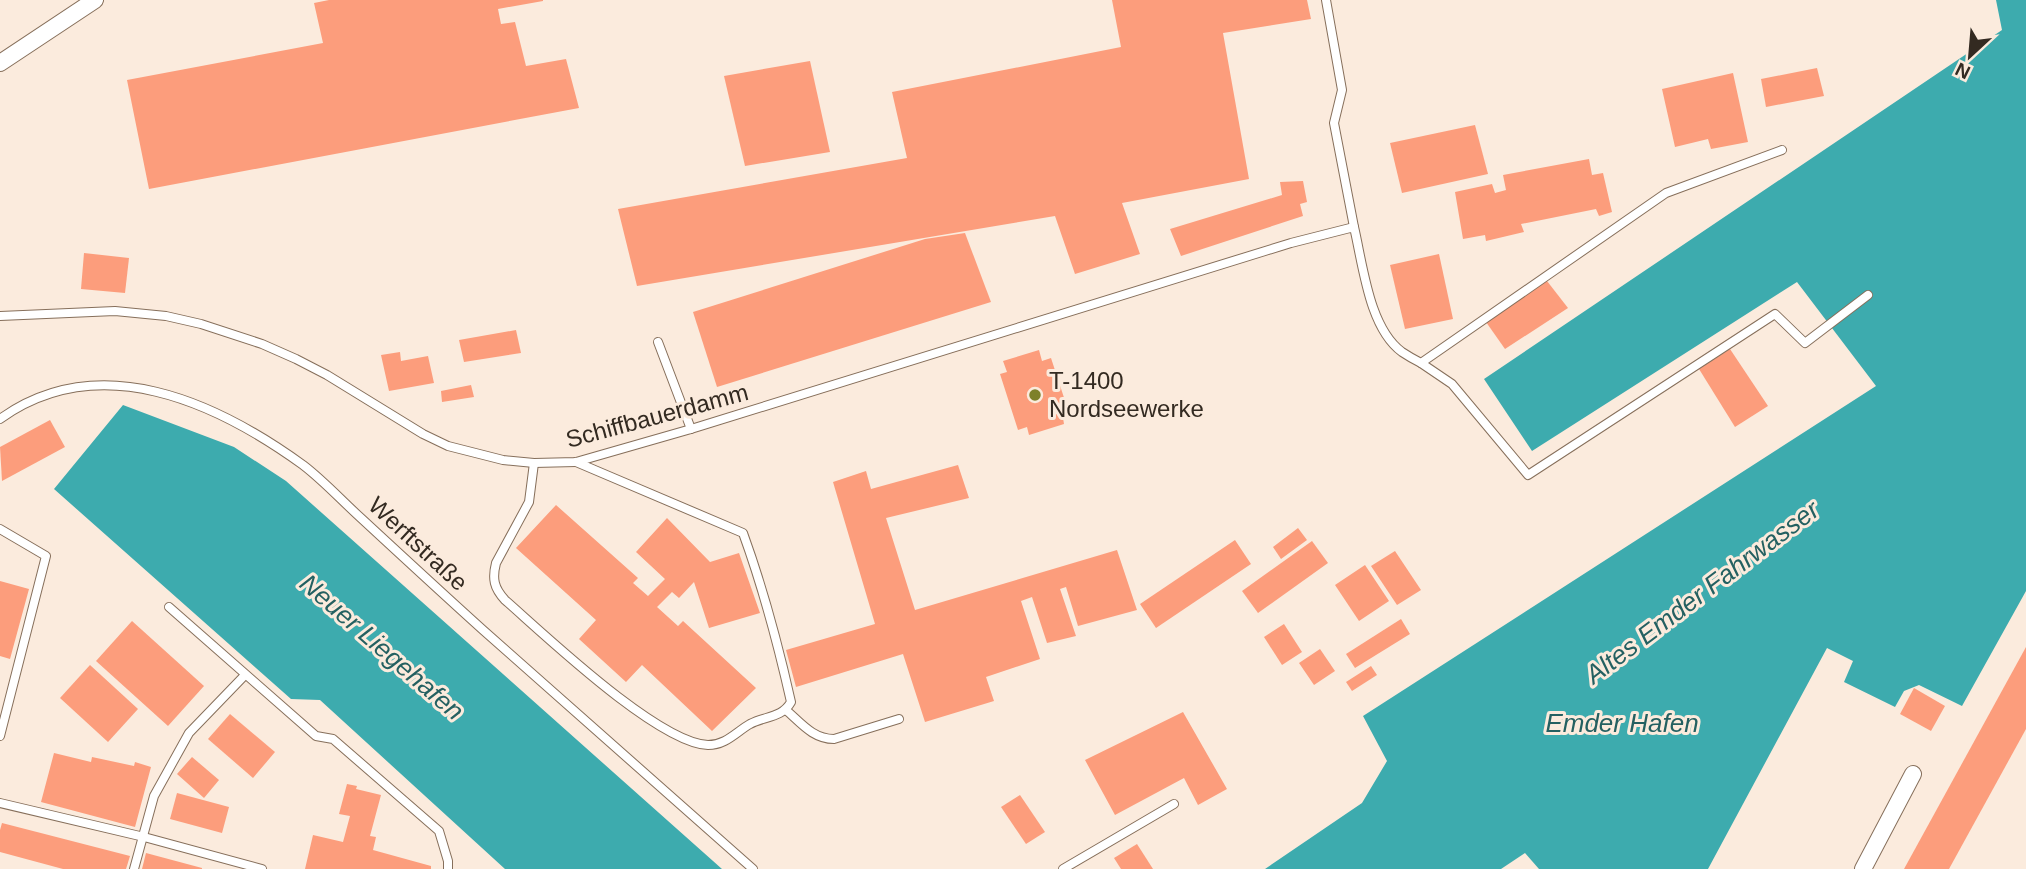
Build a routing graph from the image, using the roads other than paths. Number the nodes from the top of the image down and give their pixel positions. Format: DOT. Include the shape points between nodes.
graph roads {
  1 [pos="95,0"];
  2 [pos="1326,0"];
  3 [pos="0,63"];
  4 [pos="1782,150"];
  5 [pos="1354,227"];
  6 [pos="1868,295"];
  7 [pos="0,316"];
  8 [pos="658,342"];
  9 [pos="1421,363"];
  10 [pos="0,419"];
  11 [pos="691,429"];
  12 [pos="576,462"];
  13 [pos="534,463"];
  14 [pos="0,529"];
  15 [pos="169,607"];
  16 [pos="245,676"];
  17 [pos="786,710"];
  18 [pos="899,719"];
  19 [pos="0,736"];
  20 [pos="1913,774"];
  21 [pos="0,803"];
  22 [pos="1174,804"];
  23 [pos="144,837"];
  24 [pos="134,869"];
  25 [pos="262,869"];
  26 [pos="448,869"];
  27 [pos="753,869"];
  28 [pos="1063,869"];
  29 [pos="1863,869"];
  1 -- 3 [label="street"];
  2 -- 5 [label="lane" via="1342,90 1334,123"];
  4 -- 9 [label="lane" via="1666,193"];
  5 -- 9 [label="lane" via="1373,309 1401,351"];
  5 -- 11 [label="lane, Schiffbauerdamm"];
  6 -- 9 [label="lane" via="1805,343 1775,314 1528,475 1452,384"];
  7 -- 13 [label="lane, Schiffbauerdamm" via="115,311 201,324 296,359 449,446"];
  8 -- 11 [label="lane"];
  10 -- 27 [label="lane, Werftstraße" via="34,399 66,389 125,386 196,403 260,436 305,467"];
  11 -- 12 [label="lane, Schiffbauerdamm"];
  12 -- 13 [label="lane, Schiffbauerdamm"];
  12 -- 17 [label="lane" via="743,533 777,640 791,702"];
  13 -- 17 [label="lane" via="529,502 496,563 496,590 505,600 601,683 656,723 694,743 719,743 751,723"];
  14 -- 19 [label="lane" via="46,556"];
  15 -- 16 [label="lane"];
  16 -- 23 [label="lane" via="189,733 154,796"];
  16 -- 26 [label="lane" via="316,736 333,739 439,831"];
  17 -- 18 [label="lane" via="823,739"];
  20 -- 29 [label="street"];
  21 -- 23 [label="lane"];
  22 -- 28 [label="lane"];
  23 -- 24 [label="lane"];
  23 -- 25 [label="lane"];
}
